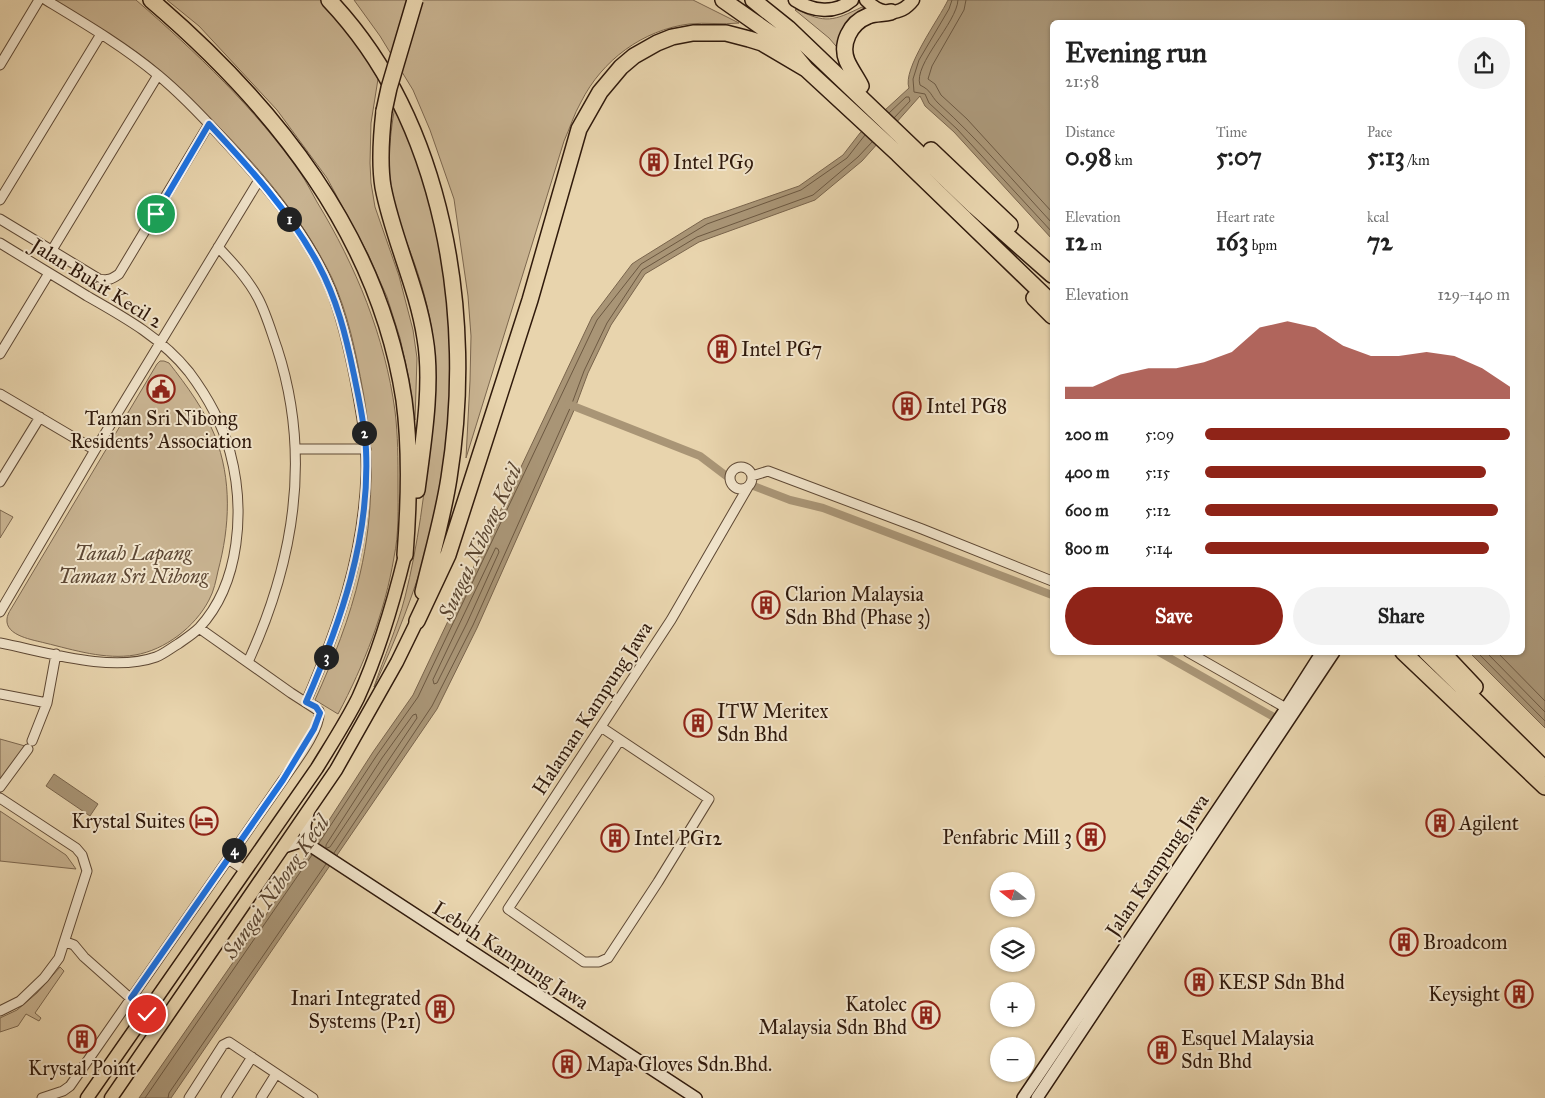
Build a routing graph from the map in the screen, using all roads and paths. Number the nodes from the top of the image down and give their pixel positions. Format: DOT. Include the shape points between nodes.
graph roads {
  1 [pos="39,0"];
  2 [pos="46,0"];
  3 [pos="151,0"];
  4 [pos="329,0"];
  5 [pos="415,0"];
  6 [pos="723,0"];
  7 [pos="753,0"];
  8 [pos="768,0"];
  9 [pos="795,0"];
  10 [pos="852,0"];
  11 [pos="866,0"];
  12 [pos="913,0"];
  13 [pos="891,12"];
  14 [pos="101,34"];
  15 [pos="0,65"];
  16 [pos="806,69"];
  17 [pos="158,75"];
  18 [pos="862,86"];
  19 [pos="873,103"];
  20 [pos="209,124"];
  21 [pos="911,138"];
  22 [pos="259,180"];
  23 [pos="0,200"];
  24 [pos="976,207"];
  25 [pos="0,219"];
  26 [pos="0,243"];
  27 [pos="218,247"];
  28 [pos="994,248"];
  29 [pos="52,250"];
  30 [pos="1050,263"];
  31 [pos="49,273"];
  32 [pos="1050,273"];
  33 [pos="1050,285"];
  34 [pos="1050,301"];
  35 [pos="1050,314"];
  36 [pos="160,343"];
  37 [pos="0,354"];
  38 [pos="0,394"];
  39 [pos="40,418"];
  40 [pos="296,449"];
  41 [pos="366,449"];
  42 [pos="95,450"];
  43 [pos="752,476"];
  44 [pos="0,482"];
  45 [pos="748,488"];
  46 [pos="405,555"];
  47 [pos="1050,580"];
  48 [pos="0,612"];
  49 [pos="417,621"];
  50 [pos="199,628"];
  51 [pos="0,643"];
  52 [pos="56,654"];
  53 [pos="1193,655"];
  54 [pos="1320,655"];
  55 [pos="1332,655"];
  56 [pos="1408,655"];
  57 [pos="1408,655"];
  58 [pos="1429,655"];
  59 [pos="1443,655"];
  60 [pos="248,662"];
  61 [pos="0,694"];
  62 [pos="306,702"];
  63 [pos="47,703"];
  64 [pos="1286,708"];
  65 [pos="601,727"];
  66 [pos="620,740"];
  67 [pos="1545,757"];
  68 [pos="1545,769"];
  69 [pos="1545,780"];
  70 [pos="0,787"];
  71 [pos="1545,787"];
  72 [pos="0,798"];
  73 [pos="309,810"];
  74 [pos="308,844"];
  75 [pos="284,846"];
  76 [pos="228,859"];
  77 [pos="246,871"];
  78 [pos="66,942"];
  79 [pos="460,943"];
  80 [pos="129,1001"];
  81 [pos="0,1011"];
  82 [pos="147,1014"];
  83 [pos="252,1058"];
  84 [pos="276,1074"];
  85 [pos="298,1094"];
  86 [pos="88,1097"];
  87 [pos="42,1098"];
  88 [pos="111,1098"];
  89 [pos="189,1098"];
  90 [pos="226,1098"];
  91 [pos="261,1098"];
  92 [pos="313,1098"];
  93 [pos="696,1098"];
  94 [pos="1023,1098"];
  95 [pos="1037,1098"];
  1 -- 15 [label="street"];
  2 -- 14 [label="street"];
  3 -- 46 [label="highway" via="236,79 278,126 323,190 366,271 386,326 404,401 409,476"];
  4 -- 49 [label="highway" via="354,29 383,72 415,135 430,175 450,268 457,336 454,437 442,517"];
  5 -- 46 [label="highway, bridge" via="389,88 380,145 389,215 418,303 426,339 426,410 422,452"];
  6 -- 16 [label="highway" via="780,40"];
  7 -- 19 [label="highway"];
  8 -- 18 [label="highway" via="804,29"];
  9 -- 10 [label="main road" via="811,9 823,11"];
  11 -- 13 [label="main road" via="873,7"];
  12 -- 13 [label="main road" via="906,8"];
  13 -- 18 [label="highway" via="867,16 848,33 844,51"];
  14 -- 17 [label="street"];
  14 -- 23 [label="street"];
  16 -- 28 [label="highway"];
  16 -- 49 [label="highway" via="762,43 726,33 693,33 672,37 644,50 621,67 600,92 579,129 525,318 448,555"];
  17 -- 20 [label="street"];
  17 -- 29 [label="street"];
  18 -- 19 [label="highway"];
  19 -- 21 [label="highway"];
  20 -- 22 [label="street"];
  20 -- 29 [label="street" via="113,279 100,279"];
  21 -- 24 [label="highway"];
  21 -- 30 [label="highway"];
  22 -- 27 [label="street"];
  22 -- 41 [label="street" via="306,244 330,288 347,341"];
  24 -- 32 [label="highway"];
  24 -- 33 [label="highway"];
  25 -- 29 [label="street"];
  26 -- 31 [label="street, Jalan Bukit Kecil 2"];
  27 -- 36 [label="street"];
  27 -- 40 [label="street" via="248,281 266,316 284,371"];
  28 -- 34 [label="highway"];
  28 -- 35 [label="highway"];
  31 -- 36 [label="street, Jalan Bukit Kecil 2" via="132,322"];
  31 -- 37 [label="street"];
  36 -- 42 [label="street"];
  36 -- 50 [label="street, Jalan Bukit Kecil 2" via="188,371 217,416 235,477 238,499 233,558 215,606"];
  38 -- 39 [label="street"];
  39 -- 42 [label="street"];
  39 -- 44 [label="street"];
  40 -- 41 [label="street"];
  40 -- 60 [label="street" via="295,494 284,558 270,609"];
  41 -- 62 [label="street" via="361,526 350,583 335,632"];
  42 -- 48 [label="street"];
  43 -- 45 [label="street"];
  43 -- 45 [label="street" via="748,469 741,467 731,474 730,480 735,488"];
  43 -- 47 [label="street" via="768,471"];
  45 -- 65 [label="street, Halaman Kampung Jawa" via="671,620"];
  46 -- 77 [label="main road" via="388,620 358,697 317,768"];
  49 -- 73 [label="main road" via="352,742"];
  50 -- 52 [label="street, Jalan Bukit Kecil 2" via="158,657 144,660 115,664"];
  50 -- 60 [label="street"];
  51 -- 52 [label="street, Jalan Bukit Kecil 2"];
  52 -- 63 [label="street"];
  53 -- 64 [label="street"];
  54 -- 64 [label="street, Jalan Kampung Jawa"];
  55 -- 95 [label="street, Jalan Kampung Jawa"];
  56 -- 69 [label="highway"];
  57 -- 71 [label="highway"];
  58 -- 68 [label="highway"];
  59 -- 67 [label="highway"];
  60 -- 62 [label="street"];
  61 -- 63 [label="street"];
  62 -- 76 [label="street" via="320,713 314,729 301,754"];
  63 -- 70 [label="street" via="30,745"];
  64 -- 94 [label="street, Jalan Kampung Jawa"];
  65 -- 66 [label="street"];
  65 -- 79 [label="street, Halaman Kampung Jawa"];
  66 -- 66 [label="street" via="508,909 584,962 608,958 709,799"];
  72 -- 78 [label="street" via="82,855 86,879"];
  73 -- 74 [label="street" via="305,825"];
  73 -- 75 [label="main road"];
  74 -- 75 [label="street" via="299,842"];
  74 -- 79 [label="street, Lebuh Kampung Jawa"];
  75 -- 88 [label="main road"];
  76 -- 77 [label="street"];
  76 -- 80 [label="street"];
  77 -- 82 [label="main road"];
  78 -- 80 [label="street" via="74,945"];
  78 -- 81 [label="street" via="44,978 20,1001"];
  79 -- 93 [label="street, Lebuh Kampung Jawa"];
  80 -- 82 [label="street"];
  80 -- 87 [label="street" via="70,1086"];
  82 -- 86 [label="main road"];
  83 -- 84 [label="street"];
  83 -- 89 [label="street" via="226,1043"];
  83 -- 90 [label="street"];
  84 -- 85 [label="street"];
  84 -- 91 [label="street"];
  85 -- 92 [label="street"];
}
